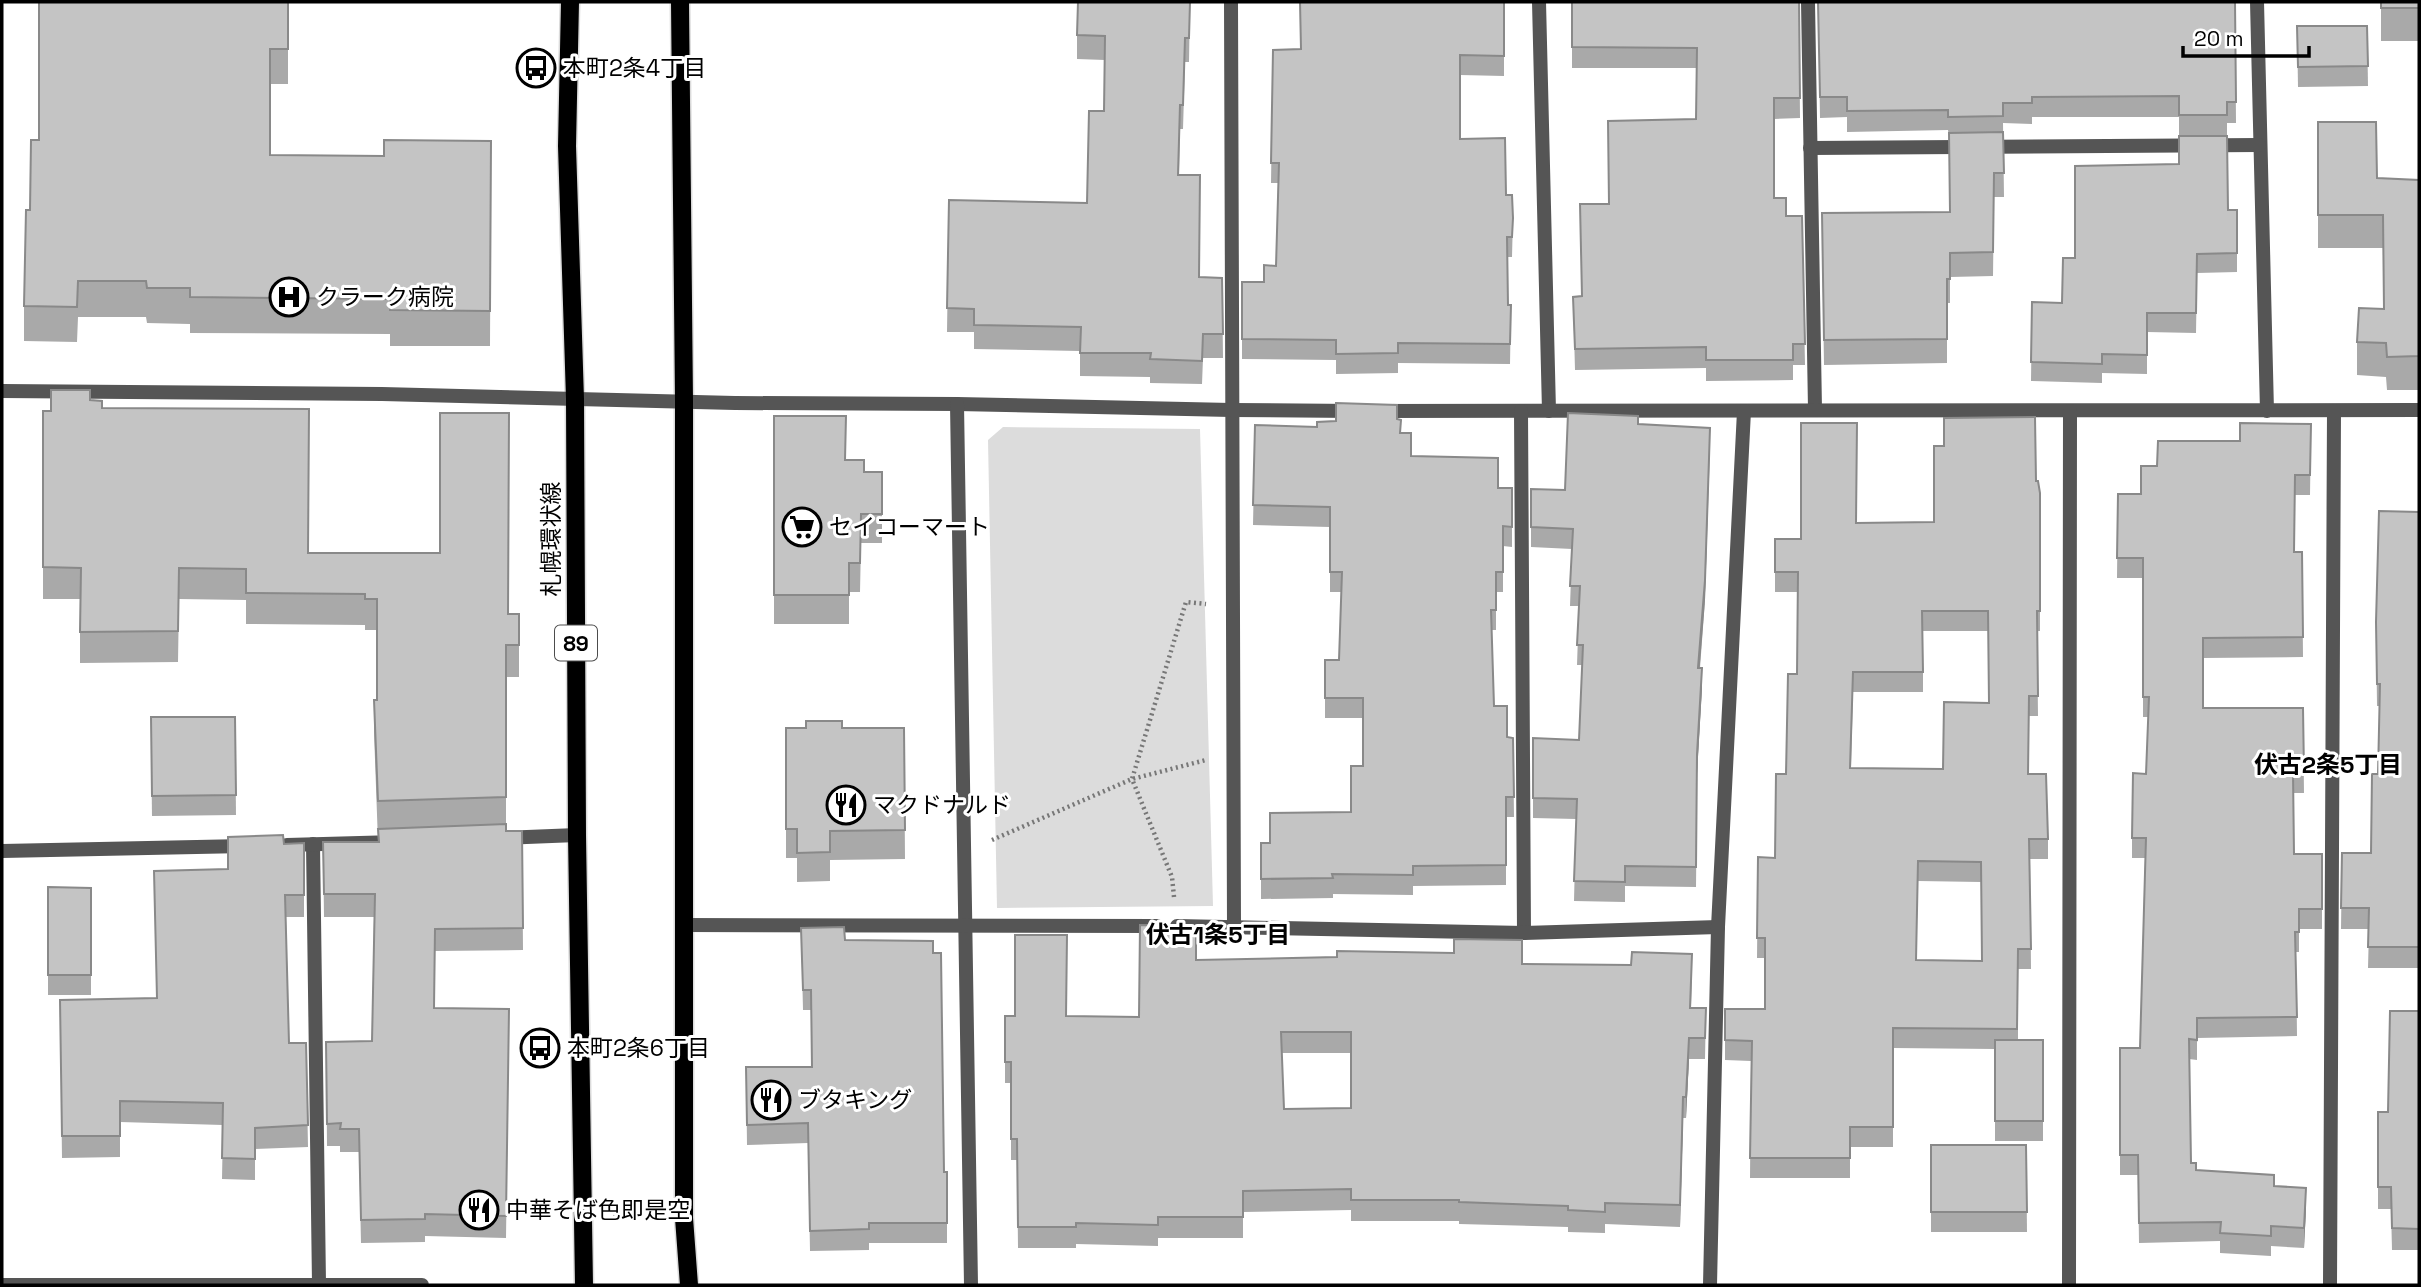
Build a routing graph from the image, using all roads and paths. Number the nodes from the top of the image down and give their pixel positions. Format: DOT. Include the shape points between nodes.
graph roads {
  1 [pos="570,2"];
  2 [pos="680,2"];
  3 [pos="1231,2"];
  4 [pos="1539,2"];
  5 [pos="1808,2"];
  6 [pos="2257,2"];
  7 [pos="2259,145"];
  8 [pos="1810,148"];
  9 [pos="2,391"];
  10 [pos="575,399"];
  11 [pos="684,401"];
  12 [pos="957,404"];
  13 [pos="1815,409"];
  14 [pos="1231,410"];
  15 [pos="2419,410"];
  16 [pos="1521,411"];
  17 [pos="1549,411"];
  18 [pos="1744,411"];
  19 [pos="2070,411"];
  20 [pos="2267,411"];
  21 [pos="2334,411"];
  22 [pos="1232,607"];
  23 [pos="1233,753"];
  24 [pos="1132,779"];
  25 [pos="577,835"];
  26 [pos="489,838"];
  27 [pos="408,841"];
  28 [pos="988,842"];
  29 [pos="313,844"];
  30 [pos="2,851"];
  31 [pos="684,925"];
  32 [pos="967,925"];
  33 [pos="1177,926"];
  34 [pos="1234,926"];
  35 [pos="1718,928"];
  36 [pos="1524,933"];
  37 [pos="611,1217"];
  38 [pos="634,1217"];
  39 [pos="319,1284"];
  40 [pos="2,1285"];
  41 [pos="422,1285"];
  42 [pos="584,1285"];
  43 [pos="689,1285"];
  44 [pos="971,1285"];
  45 [pos="1710,1285"];
  46 [pos="2069,1285"];
  47 [pos="2330,1285"];
  1 -- 10 [label="main road, 札幌環状線 / 89" via="567,146"];
  2 -- 11 [label="main road"];
  3 -- 14 [label="street"];
  4 -- 17 [label="street"];
  5 -- 8 [label="street"];
  6 -- 7 [label="street"];
  7 -- 8 [label="street"];
  7 -- 20 [label="street"];
  8 -- 13 [label="street"];
  9 -- 10 [label="street"];
  10 -- 11 [label="street"];
  10 -- 25 [label="main road, 札幌環状線 / 89"];
  11 -- 12 [label="street"];
  11 -- 31 [label="main road"];
  12 -- 14 [label="street"];
  12 -- 32 [label="street"];
  13 -- 18 [label="street"];
  13 -- 19 [label="street"];
  14 -- 16 [label="street"];
  14 -- 22 [label="street"];
  15 -- 21 [label="street"];
  16 -- 17 [label="street"];
  16 -- 36 [label="street"];
  17 -- 18 [label="street"];
  18 -- 35 [label="street"];
  19 -- 20 [label="street"];
  19 -- 46 [label="street"];
  20 -- 21 [label="street"];
  21 -- 47 [label="street"];
  22 -- 23 [label="street"];
  22 -- 24 [label="path" via="1186,602"];
  23 -- 24 [label="path"];
  23 -- 34 [label="street"];
  24 -- 28 [label="path"];
  24 -- 33 [label="path" via="1172,877"];
  25 -- 26 [label="street"];
  25 -- 42 [label="main road, 札幌環状線 / 89"];
  27 -- 29 [label="street"];
  29 -- 30 [label="street"];
  29 -- 39 [label="street"];
  31 -- 32 [label="street"];
  31 -- 43 [label="main road" via="684,1218"];
  32 -- 33 [label="street"];
  32 -- 44 [label="street"];
  33 -- 34 [label="street"];
  34 -- 36 [label="street"];
  35 -- 36 [label="street"];
  35 -- 45 [label="street"];
  37 -- 38 [label="path"];
  39 -- 40 [label="street"];
  39 -- 41 [label="street"];
}
